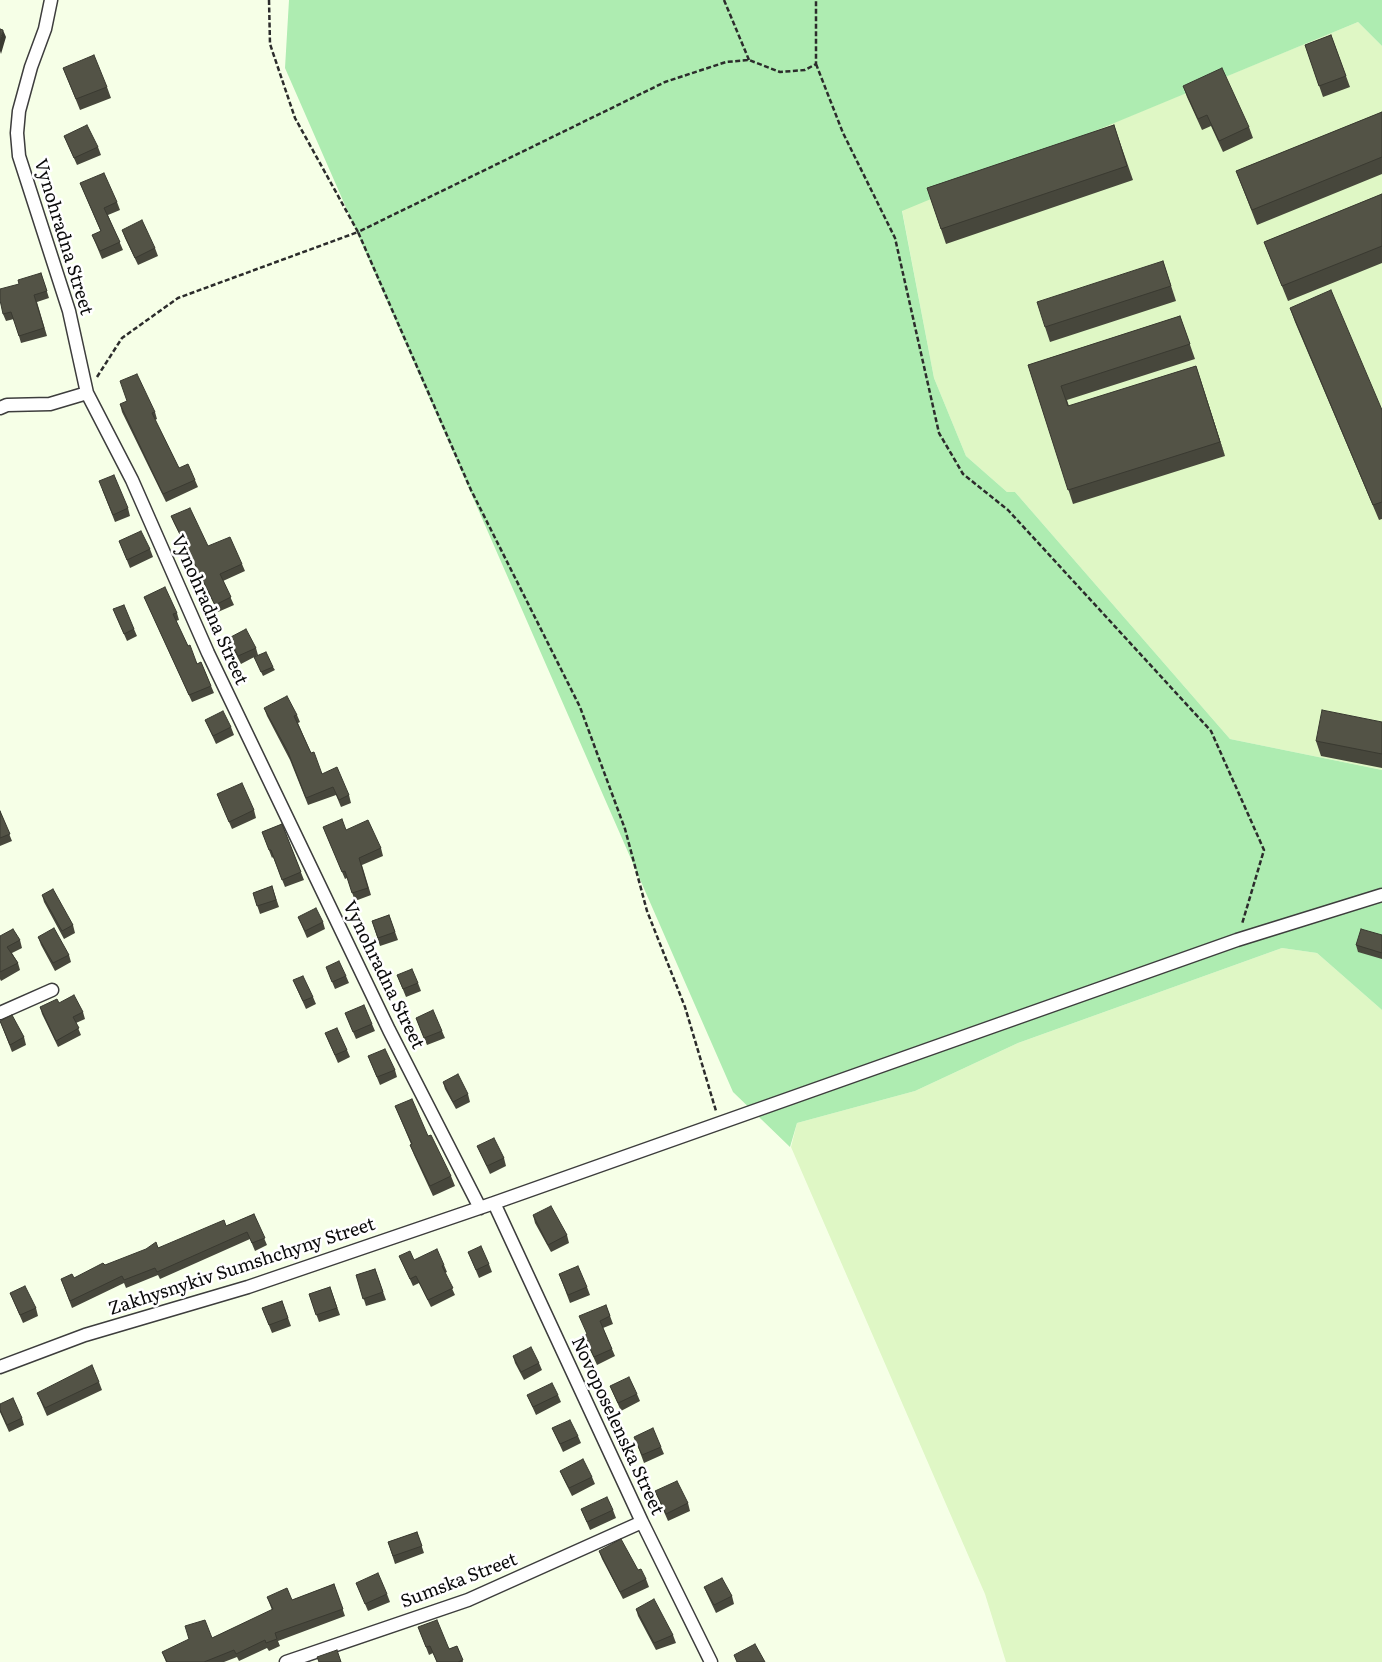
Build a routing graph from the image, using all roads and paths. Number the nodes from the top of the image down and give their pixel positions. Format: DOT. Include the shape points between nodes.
graph roads {
  1 [pos="51,0"];
  2 [pos="269,0"];
  3 [pos="724,0"];
  4 [pos="816,0"];
  5 [pos="749,60"];
  6 [pos="816,64"];
  7 [pos="358,232"];
  8 [pos="87,393"];
  9 [pos="0,408"];
  10 [pos="1382,895"];
  11 [pos="1237,940"];
  12 [pos="52,990"];
  13 [pos="0,1013"];
  14 [pos="720,1122"];
  15 [pos="494,1203"];
  16 [pos="480,1208"];
  17 [pos="0,1367"];
  18 [pos="642,1522"];
  19 [pos="291,1661"];
  20 [pos="711,1662"];
  1 -- 8 [label="street, Vynohradna Street" via="19,111 19,156 69,311"];
  2 -- 7 [label="path" via="270,44 295,118"];
  3 -- 5 [label="path"];
  4 -- 6 [label="path"];
  5 -- 6 [label="path" via="780,72 804,70"];
  5 -- 7 [label="path" via="726,62 664,82"];
  6 -- 11 [label="path" via="843,133 895,238 939,433 963,474 1008,510 1211,731 1264,850"];
  7 -- 8 [label="path" via="178,298 122,338"];
  7 -- 14 [label="path" via="471,490 580,707 625,829 647,911 685,1007"];
  8 -- 9 [label="street" via="50,404"];
  8 -- 16 [label="street, Vynohradna Street" via="132,480 208,652 389,1030"];
  10 -- 11 [label="street, Zakhysnykiv Sumshchyny Street"];
  11 -- 14 [label="street, Zakhysnykiv Sumshchyny Street"];
  12 -- 13 [label="street"];
  14 -- 15 [label="street, Zakhysnykiv Sumshchyny Street"];
  15 -- 16 [label="street, Zakhysnykiv Sumshchyny Street"];
  15 -- 18 [label="street, Novoposelenska Street"];
  16 -- 17 [label="street, Zakhysnykiv Sumshchyny Street" via="248,1287 85,1335"];
  18 -- 19 [label="street, Sumska Street" via="468,1600"];
  18 -- 20 [label="street, Novoposelenska Street"];
}
